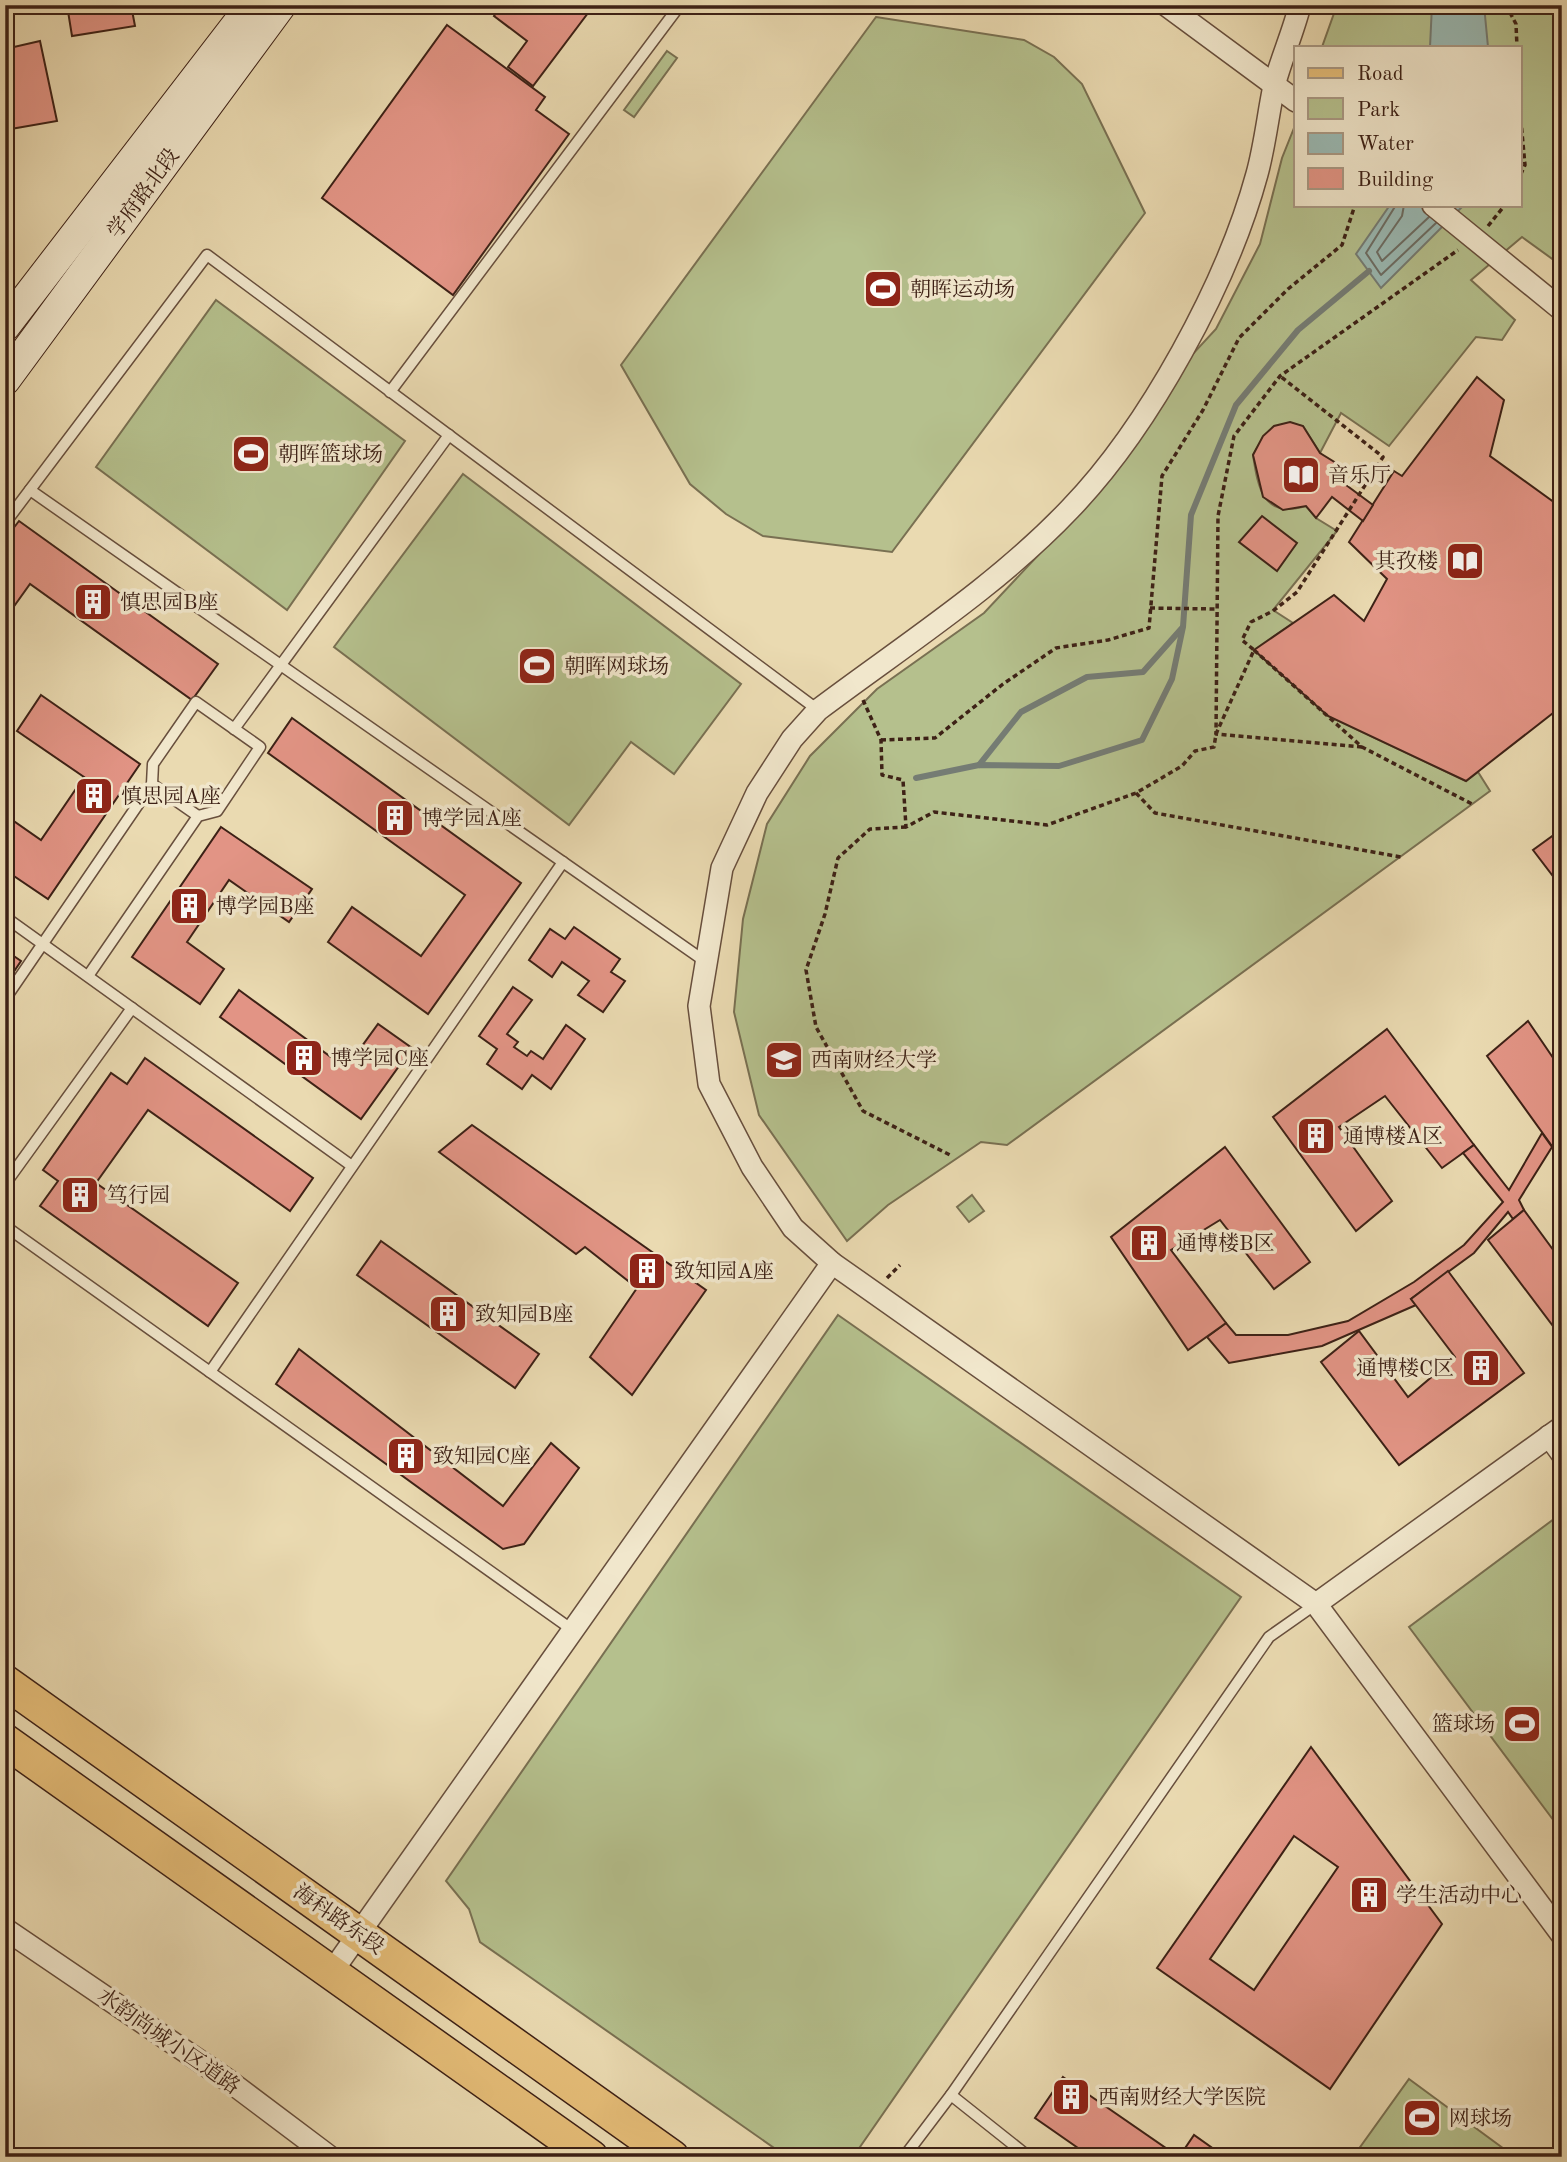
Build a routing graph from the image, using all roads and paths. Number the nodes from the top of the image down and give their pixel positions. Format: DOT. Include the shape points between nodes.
graph roads {
  1 [pos="252,5"];
  2 [pos="281,5"];
  3 [pos="680,5"];
  4 [pos="1166,5"];
  5 [pos="1300,5"];
  6 [pos="1506,5"];
  7 [pos="1517,46"];
  8 [pos="1275,85"];
  9 [pos="1294,99"];
  10 [pos="1522,133"];
  11 [pos="1522,172"];
  12 [pos="1355,206"];
  13 [pos="1434,206"];
  14 [pos="1505,206"];
  15 [pos="1475,238"];
  16 [pos="1562,310"];
  17 [pos="5,326"];
  18 [pos="1280,376"];
  19 [pos="5,380"];
  20 [pos="390,391"];
  21 [pos="449,435"];
  22 [pos="30,491"];
  23 [pos="5,523"];
  24 [pos="1150,608"];
  25 [pos="1217,610"];
  26 [pos="1254,650"];
  27 [pos="281,665"];
  28 [pos="856,682"];
  29 [pos="818,710"];
  30 [pos="234,729"];
  31 [pos="1216,734"];
  32 [pos="881,740"];
  33 [pos="1362,747"];
  34 [pos="152,784"];
  35 [pos="1136,793"];
  36 [pos="1474,805"];
  37 [pos="198,816"];
  38 [pos="906,827"];
  39 [pos="1401,857"];
  40 [pos="563,862"];
  41 [pos="5,917"];
  42 [pos="43,944"];
  43 [pos="706,962"];
  44 [pos="88,976"];
  45 [pos="5,999"];
  46 [pos="132,1008"];
  47 [pos="952,1156"];
  48 [pos="352,1166"];
  49 [pos="5,1184"];
  50 [pos="5,1226"];
  51 [pos="832,1263"];
  52 [pos="210,1371"];
  53 [pos="1555,1432"];
  54 [pos="1562,1454"];
  55 [pos="1316,1604"];
  56 [pos="574,1631"];
  57 [pos="5,1682"];
  58 [pos="5,1741"];
  59 [pos="5,1929"];
  60 [pos="360,1933"];
  61 [pos="1562,1935"];
  62 [pos="331,1973"];
  63 [pos="951,2095"];
  64 [pos="330,2157"];
  65 [pos="591,2157"];
  66 [pos="672,2157"];
  67 [pos="904,2157"];
  68 [pos="1029,2157"];
  1 -- 17 [label="main road, 学府路北段"];
  2 -- 19 [label="main road, 学府路北段"];
  3 -- 20 [label="lane"];
  4 -- 8 [label="street"];
  5 -- 8 [label="street"];
  6 -- 7 [label="path" via="1516,24"];
  8 -- 9 [label="street"];
  8 -- 28 [label="street" via="1256,176 1222,274 1180,354 1129,435 1072,508 1013,563"];
  10 -- 11 [label="path"];
  12 -- 24 [label="path" via="1342,245 1288,289 1239,338 1203,410 1162,476"];
  13 -- 15 [label="street"];
  14 -- 15 [label="path"];
  15 -- 16 [label="street"];
  15 -- 18 [label="path"];
  18 -- 25 [label="path" via="1234,436 1217,516"];
  18 -- 26 [label="path" via="1383,457 1297,592 1251,622 1242,640"];
  20 -- 21 [label="lane"];
  20 -- 22 [label="lane" via="207,255"];
  21 -- 27 [label="lane"];
  21 -- 29 [label="lane"];
  22 -- 23 [label="lane"];
  22 -- 27 [label="lane"];
  24 -- 25 [label="path"];
  24 -- 32 [label="path" via="1149,628 1056,648 935,738"];
  25 -- 31 [label="path"];
  26 -- 31 [label="path"];
  26 -- 33 [label="path"];
  27 -- 30 [label="lane"];
  27 -- 40 [label="lane"];
  28 -- 29 [label="street"];
  28 -- 32 [label="path"];
  29 -- 43 [label="street" via="792,739 757,793 722,868"];
  30 -- 34 [label="lane" via="196,702 153,764"];
  30 -- 37 [label="lane" via="260,747 217,811"];
  31 -- 33 [label="path"];
  31 -- 35 [label="path" via="1214,747 1195,751 1182,765"];
  32 -- 38 [label="path" via="882,775 903,780"];
  33 -- 36 [label="path"];
  34 -- 37 [label="lane"];
  34 -- 42 [label="lane"];
  35 -- 38 [label="path" via="1047,825 934,813"];
  35 -- 39 [label="path" via="1155,813"];
  37 -- 44 [label="lane"];
  38 -- 47 [label="path" via="870,829 838,858 806,971 816,1027 863,1111"];
  40 -- 43 [label="lane"];
  40 -- 48 [label="lane"];
  41 -- 42 [label="lane"];
  42 -- 44 [label="lane"];
  42 -- 45 [label="lane"];
  43 -- 51 [label="street" via="699,1006 709,1084 751,1167 793,1228"];
  44 -- 46 [label="lane"];
  46 -- 48 [label="lane"];
  46 -- 49 [label="lane"];
  48 -- 52 [label="lane"];
  50 -- 52 [label="lane"];
  51 -- 55 [label="street"];
  51 -- 56 [label="street"];
  52 -- 56 [label="lane"];
  53 -- 54 [label="street"];
  53 -- 55 [label="street"];
  55 -- 61 [label="street"];
  55 -- 63 [label="lane" via="1269,1637"];
  56 -- 60 [label="street"];
  57 -- 60 [label="main road, 海科路东段"];
  58 -- 62 [label="main road"];
  59 -- 64 [label="street, 水韵尚城小区道路" via="229,2081"];
  60 -- 62 [label="street"];
  60 -- 66 [label="main road, 海科路东段"];
  62 -- 65 [label="main road"];
  63 -- 67 [label="lane"];
  63 -- 68 [label="lane"];
}
